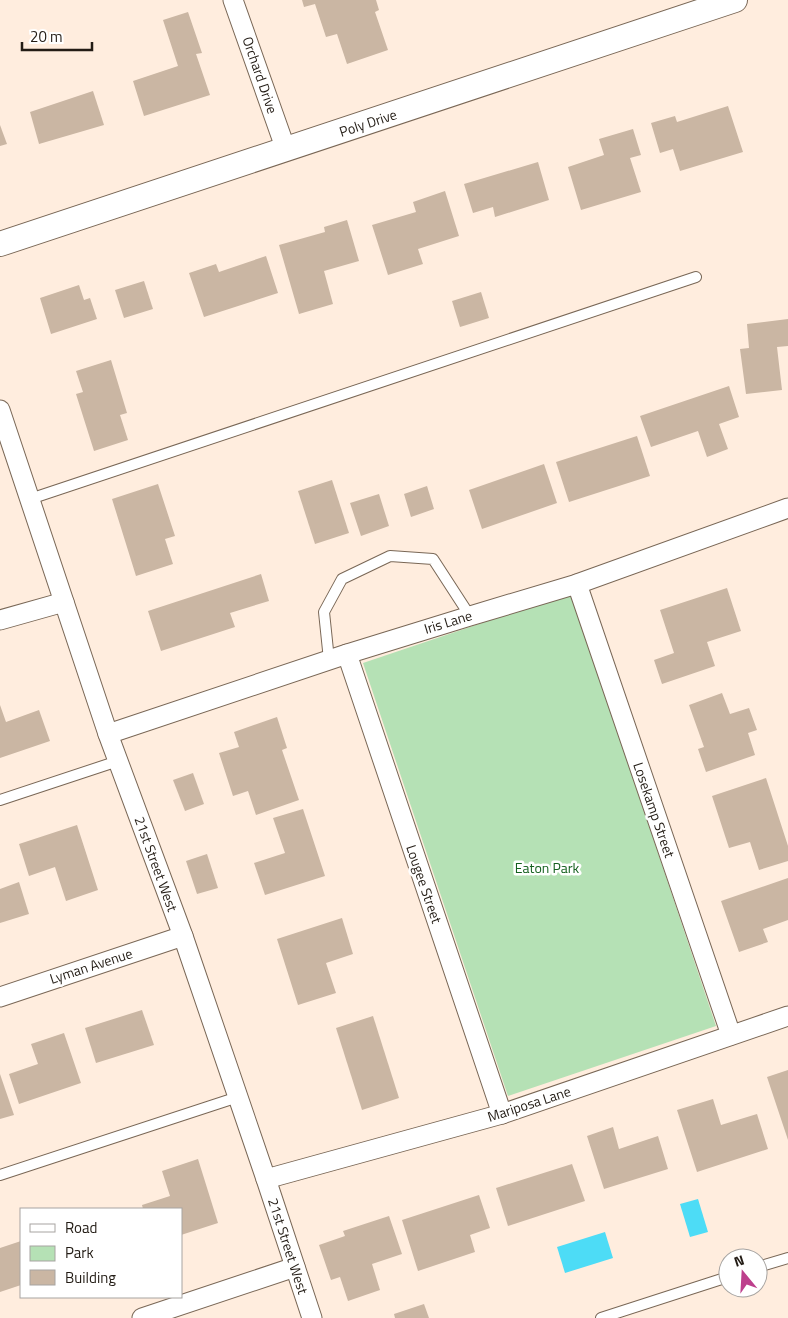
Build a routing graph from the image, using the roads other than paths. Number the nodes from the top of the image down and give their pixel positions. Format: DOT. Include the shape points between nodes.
graph roads {
  1 [pos="233,0"];
  2 [pos="735,0"];
  3 [pos="286,150"];
  4 [pos="0,244"];
  5 [pos="696,277"];
  6 [pos="0,410"];
  7 [pos="30,499"];
  8 [pos="788,508"];
  9 [pos="577,584"];
  10 [pos="64,602"];
  11 [pos="470,616"];
  12 [pos="0,620"];
  13 [pos="338,657"];
  14 [pos="108,734"];
  15 [pos="118,761"];
  16 [pos="0,800"];
  17 [pos="183,936"];
  18 [pos="0,997"];
  19 [pos="788,1016"];
  20 [pos="731,1035"];
  21 [pos="238,1097"];
  22 [pos="502,1114"];
  23 [pos="0,1175"];
  24 [pos="266,1179"];
  25 [pos="788,1258"];
  26 [pos="768,1264"];
  27 [pos="295,1267"];
  28 [pos="718,1280"];
  29 [pos="142,1318"];
  30 [pos="312,1318"];
  31 [pos="601,1318"];
  1 -- 3 [label="street, Orchard Drive"];
  2 -- 3 [label="street, Poly Drive"];
  3 -- 4 [label="street, Poly Drive"];
  5 -- 7 [label="lane"];
  6 -- 7 [label="street, 21st Street West"];
  7 -- 10 [label="street, 21st Street West"];
  8 -- 9 [label="street, Iris Lane"];
  9 -- 11 [label="street, Iris Lane"];
  9 -- 20 [label="street, Losekamp Street"];
  10 -- 12 [label="street"];
  10 -- 14 [label="street, 21st Street West"];
  11 -- 13 [label="street, Iris Lane"];
  11 -- 13 [label="lane" via="432,559 390,556 342,578 324,612"];
  13 -- 14 [label="street, Iris Lane"];
  13 -- 22 [label="street, Lougee Street"];
  14 -- 15 [label="street, 21st Street West"];
  15 -- 16 [label="lane"];
  15 -- 17 [label="street, 21st Street West"];
  17 -- 18 [label="street, Lyman Avenue"];
  17 -- 21 [label="street, 21st Street West"];
  19 -- 20 [label="street, Mariposa Lane"];
  20 -- 22 [label="street, Mariposa Lane"];
  21 -- 23 [label="lane"];
  21 -- 24 [label="street, 21st Street West"];
  22 -- 24 [label="street, Mariposa Lane"];
  24 -- 27 [label="street, 21st Street West"];
  25 -- 26 [label="lane"];
  27 -- 29 [label="street"];
  27 -- 30 [label="street, 21st Street West"];
  28 -- 31 [label="lane"];
}
